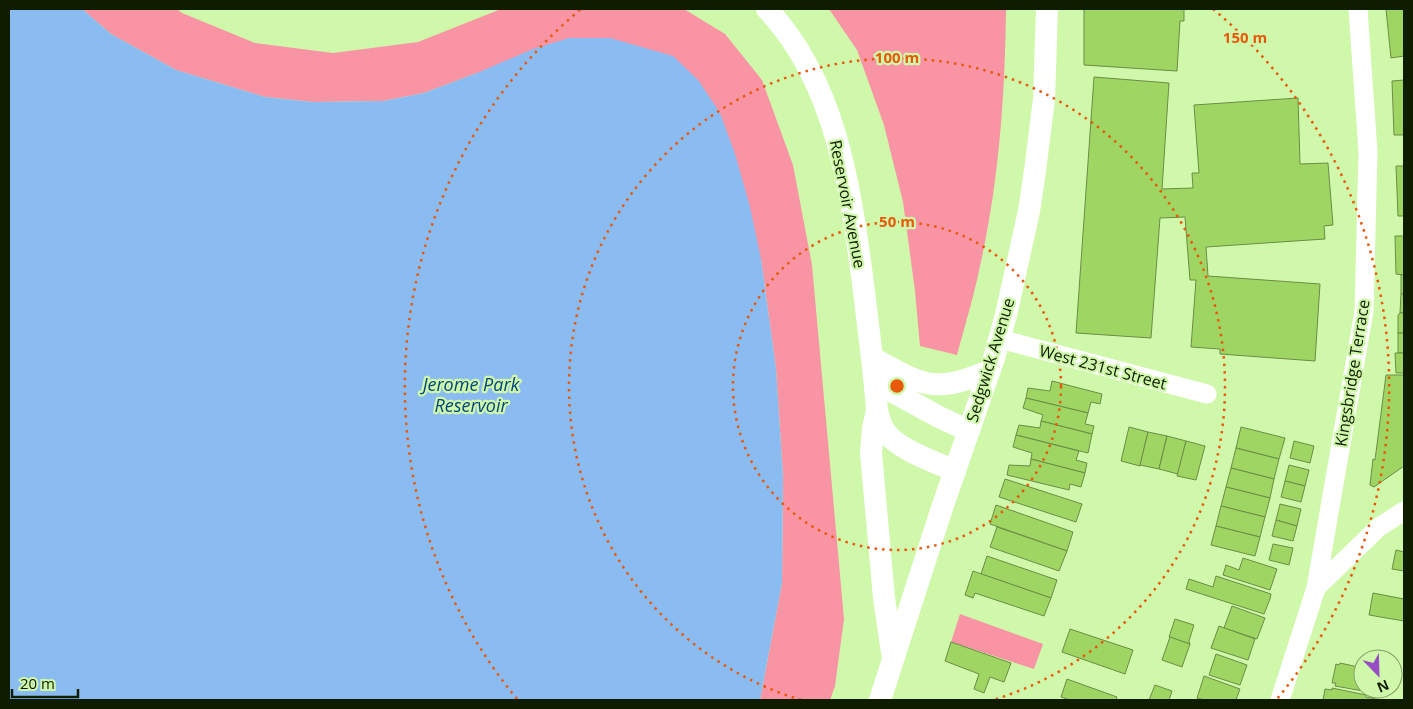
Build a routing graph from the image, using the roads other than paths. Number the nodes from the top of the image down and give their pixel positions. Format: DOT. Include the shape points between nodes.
graph roads {
  1 [pos="767,9"];
  2 [pos="1047,9"];
  3 [pos="1358,9"];
  4 [pos="1000,339"];
  5 [pos="872,358"];
  6 [pos="990,371"];
  7 [pos="875,382"];
  8 [pos="1207,394"];
  9 [pos="877,411"];
  10 [pos="969,431"];
  11 [pos="955,471"];
  12 [pos="1404,511"];
  13 [pos="1316,588"];
  14 [pos="893,660"];
  15 [pos="880,700"];
  16 [pos="1280,700"];
  1 -- 5 [label="street, Reservoir Avenue" via="806,62 833,128 853,216"];
  2 -- 4 [label="street, Sedgwick Avenue" via="1044,99 1035,171"];
  3 -- 13 [label="street, Kingsbridge Terrace" via="1368,152 1364,311"];
  4 -- 6 [label="street, Sedgwick Avenue"];
  4 -- 8 [label="street, West 231st Street"];
  5 -- 6 [label="street" via="920,382 931,384 950,384"];
  5 -- 7 [label="street, Reservoir Avenue"];
  6 -- 10 [label="street, Sedgwick Avenue"];
  7 -- 9 [label="street, Reservoir Avenue"];
  7 -- 10 [label="street"];
  9 -- 11 [label="street, Reservoir Avenue" via="884,429 893,440"];
  9 -- 14 [label="street, Reservoir Avenue" via="871,452"];
  10 -- 11 [label="street, Sedgwick Avenue"];
  11 -- 14 [label="street, Sedgwick Avenue"];
  12 -- 13 [label="street" via="1379,527"];
  13 -- 16 [label="street, Kingsbridge Terrace"];
  14 -- 15 [label="street, Sedgwick Avenue"];
}
